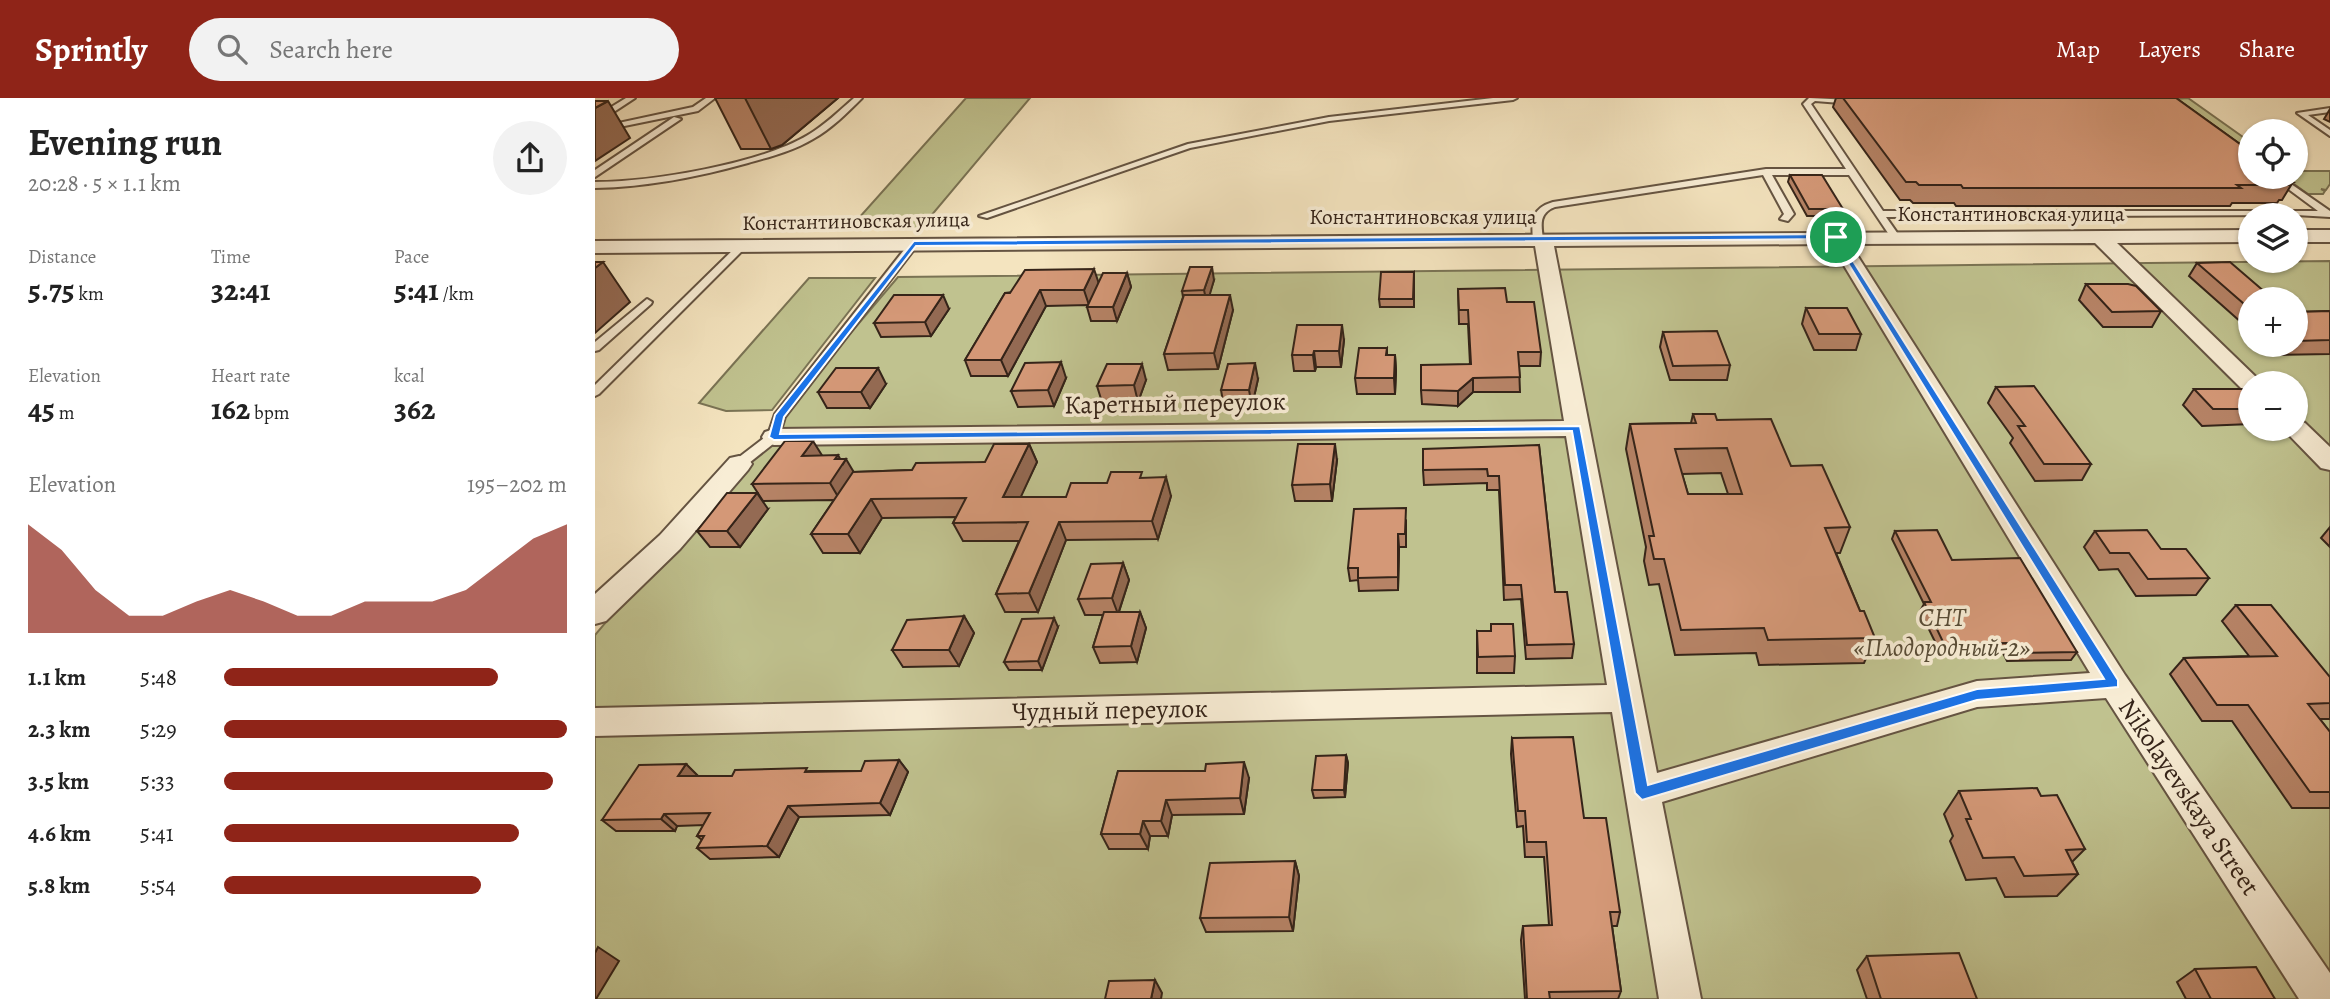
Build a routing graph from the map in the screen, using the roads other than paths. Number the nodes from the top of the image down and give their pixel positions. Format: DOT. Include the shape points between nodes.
graph roads {
  1 [pos="631,98"];
  2 [pos="858,98"];
  3 [pos="1513,98"];
  4 [pos="1813,98"];
  5 [pos="714,101"];
  6 [pos="1865,103"];
  7 [pos="2330,110"];
  8 [pos="677,119"];
  9 [pos="595,120"];
  10 [pos="595,130"];
  11 [pos="2330,134"];
  12 [pos="1766,172"];
  13 [pos="1852,172"];
  14 [pos="595,174"];
  15 [pos="595,185"];
  16 [pos="2293,189"];
  17 [pos="1880,214"];
  18 [pos="2329,214"];
  19 [pos="984,216"];
  20 [pos="1785,219"];
  21 [pos="2099,236"];
  22 [pos="2238,236"];
  23 [pos="2308,236"];
  24 [pos="2330,236"];
  25 [pos="1836,237"];
  26 [pos="1895,237"];
  27 [pos="1540,239"];
  28 [pos="914,243"];
  29 [pos="743,245"];
  30 [pos="595,247"];
  31 [pos="647,302"];
  32 [pos="595,348"];
  33 [pos="2238,372"];
  34 [pos="595,392"];
  35 [pos="1577,428"];
  36 [pos="774,437"];
  37 [pos="2308,440"];
  38 [pos="2330,461"];
  39 [pos="739,464"];
  40 [pos="595,613"];
  41 [pos="2114,684"];
  42 [pos="1626,698"];
  43 [pos="595,722"];
  44 [pos="1642,793"];
  45 [pos="1680,999"];
  46 [pos="2323,999"];
  1 -- 9 [label="lane"];
  2 -- 15 [label="lane" via="811,137 775,152 657,179"];
  3 -- 19 [label="lane" via="1329,119 1188,146"];
  4 -- 6 [label="lane"];
  4 -- 13 [label="lane" via="1807,104"];
  5 -- 10 [label="lane"];
  7 -- 11 [label="lane" via="2301,113"];
  8 -- 14 [label="lane"];
  12 -- 13 [label="lane"];
  12 -- 20 [label="lane" via="1789,214"];
  12 -- 27 [label="lane" via="1545,207 1536,215"];
  13 -- 17 [label="lane"];
  16 -- 18 [label="lane"];
  17 -- 18 [label="lane"];
  17 -- 26 [label="lane"];
  21 -- 22 [label="street, Константиновская улица"];
  21 -- 26 [label="street, Константиновская улица"];
  21 -- 33 [label="street"];
  23 -- 24 [label="street"];
  25 -- 26 [label="street, Константиновская улица"];
  25 -- 27 [label="street, Константиновская улица"];
  25 -- 41 [label="street, Nikolayevskaya Street"];
  27 -- 28 [label="street, Константиновская улица"];
  27 -- 35 [label="street"];
  28 -- 29 [label="street, Константиновская улица"];
  28 -- 36 [label="lane" via="779,417"];
  29 -- 30 [label="street, Константиновская улица"];
  29 -- 34 [label="lane"];
  31 -- 32 [label="lane"];
  35 -- 36 [label="street, Каретный переулок"];
  35 -- 42 [label="street"];
  36 -- 39 [label="lane"];
  37 -- 38 [label="street"];
  39 -- 40 [label="street" via="670,542"];
  41 -- 44 [label="street" via="1977,694"];
  41 -- 46 [label="street, Nikolayevskaya Street"];
  42 -- 43 [label="street, Чудный переулок"];
  42 -- 44 [label="street"];
  44 -- 45 [label="street"];
}
